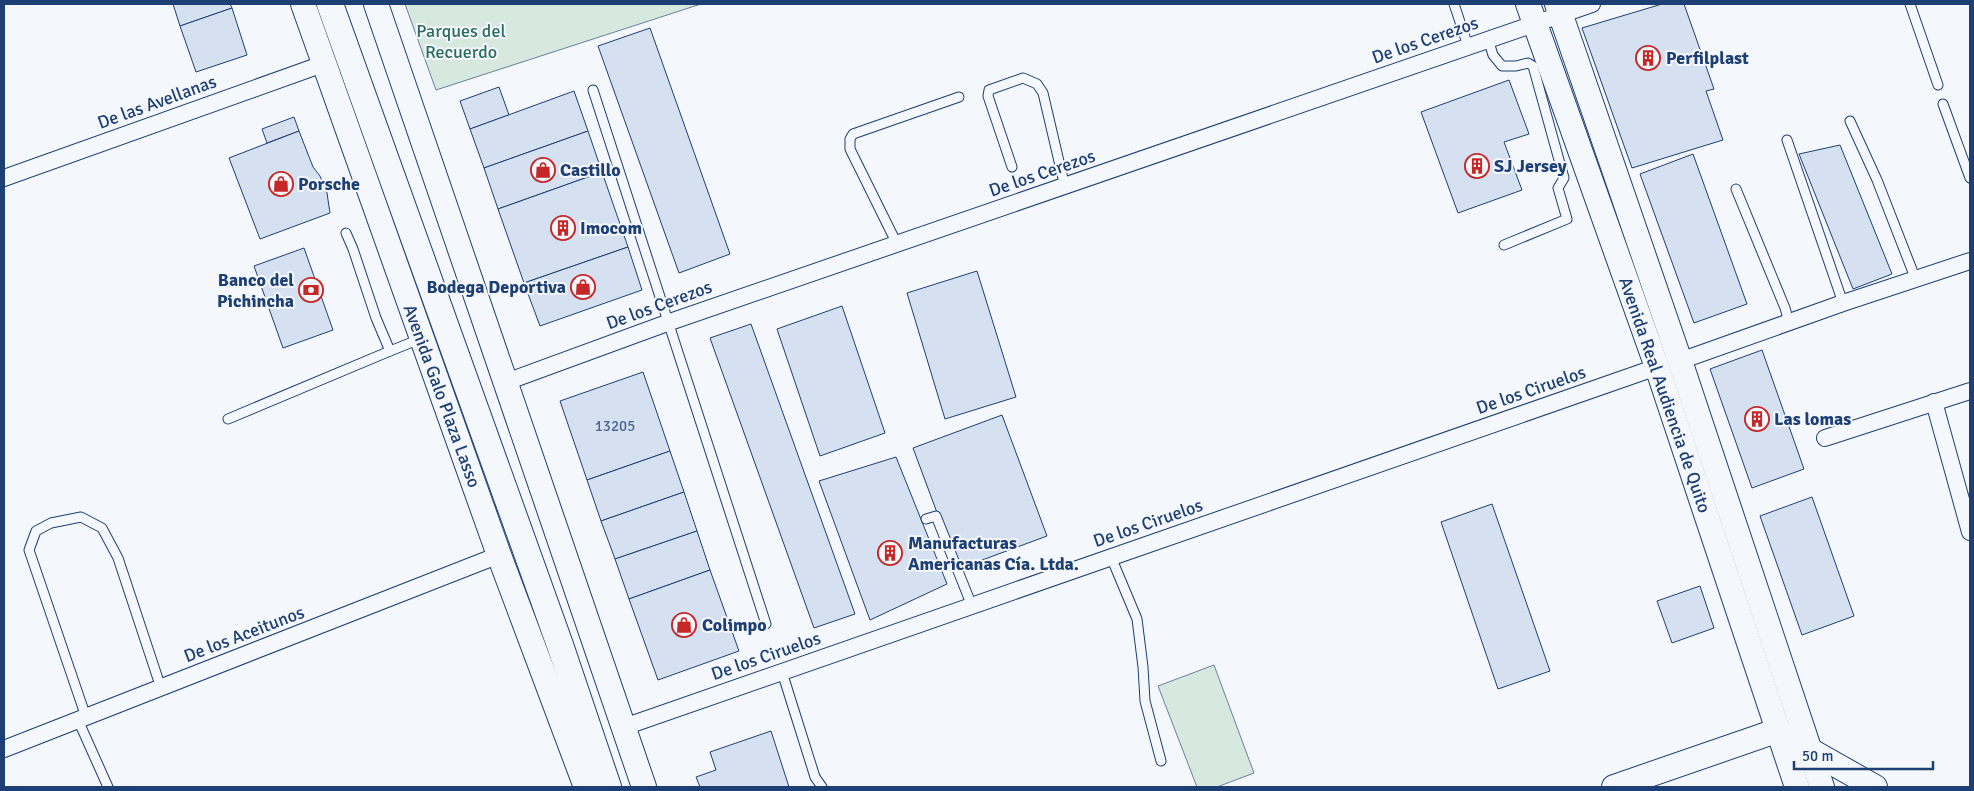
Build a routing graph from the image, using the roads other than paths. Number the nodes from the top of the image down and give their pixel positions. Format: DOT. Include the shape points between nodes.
graph roads {
  1 [pos="303,4"];
  2 [pos="330,4"];
  3 [pos="348,4"];
  4 [pos="376,4"];
  5 [pos="1454,4"];
  6 [pos="1592,4"];
  7 [pos="1910,4"];
  8 [pos="1559,9"];
  9 [pos="1531,13"];
  10 [pos="1488,39"];
  11 [pos="1468,46"];
  12 [pos="323,64"];
  13 [pos="1938,86"];
  14 [pos="593,90"];
  15 [pos="959,97"];
  16 [pos="1943,104"];
  17 [pos="1850,121"];
  18 [pos="1787,140"];
  19 [pos="1012,167"];
  20 [pos="4,178"];
  21 [pos="1970,178"];
  22 [pos="1065,187"];
  23 [pos="1736,189"];
  24 [pos="346,233"];
  25 [pos="897,244"];
  26 [pos="1504,245"];
  27 [pos="1970,261"];
  28 [pos="1916,280"];
  29 [pos="1843,303"];
  30 [pos="1789,322"];
  31 [pos="667,323"];
  32 [pos="422,340"];
  33 [pos="390,351"];
  34 [pos="1680,361"];
  35 [pos="1657,367"];
  36 [pos="506,382"];
  37 [pos="1970,390"];
  38 [pos="1934,402"];
  39 [pos="228,419"];
  40 [pos="1825,438"];
  41 [pos="926,519"];
  42 [pos="1970,532"];
  43 [pos="499,555"];
  44 [pos="1111,557"];
  45 [pos="972,606"];
  46 [pos="766,624"];
  47 [pos="782,672"];
  48 [pos="161,688"];
  49 [pos="82,718"];
  50 [pos="624,727"];
  51 [pos="1777,731"];
  52 [pos="4,749"];
  53 [pos="1809,750"];
  54 [pos="1161,761"];
  55 [pos="108,787"];
  56 [pos="586,787"];
  57 [pos="608,787"];
  58 [pos="624,787"];
  59 [pos="644,787"];
  60 [pos="822,787"];
  61 [pos="1614,787"];
  62 [pos="1797,787"];
  63 [pos="1822,787"];
  64 [pos="1875,787"];
  1 -- 12 [label="main road, Avenida Galo Plaza Lasso"];
  2 -- 57 [label="main road, Avenida Galo Plaza Lasso"];
  3 -- 58 [label="main road"];
  4 -- 36 [label="main road"];
  5 -- 11 [label="lane"];
  6 -- 8 [label="street, De los Cerezos"];
  7 -- 13 [label="lane"];
  8 -- 9 [label="street, De los Cerezos"];
  8 -- 34 [label="main road, Avenida Real Audiencia de Quito"];
  9 -- 10 [label="street, De los Cerezos"];
  9 -- 35 [label="main road, Avenida Real Audiencia de Quito"];
  10 -- 11 [label="street, De los Cerezos"];
  10 -- 26 [label="lane" via="1493,55 1502,66 1528,63 1533,66 1564,178 1558,188 1566,219"];
  11 -- 22 [label="street, De los Cerezos"];
  12 -- 20 [label="street, De las Avellanas"];
  12 -- 32 [label="main road, Avenida Galo Plaza Lasso"];
  14 -- 31 [label="lane"];
  15 -- 25 [label="lane" via="853,134 850,139 850,149"];
  16 -- 21 [label="lane"];
  17 -- 28 [label="lane"];
  18 -- 29 [label="lane"];
  19 -- 22 [label="lane" via="988,96 989,90 1023,78 1037,84 1043,93"];
  22 -- 25 [label="street, De los Cerezos"];
  23 -- 30 [label="lane"];
  24 -- 33 [label="lane"];
  25 -- 31 [label="street, De los Cerezos"];
  27 -- 28 [label="street"];
  28 -- 29 [label="street"];
  29 -- 30 [label="street"];
  30 -- 34 [label="street"];
  31 -- 36 [label="street, De los Cerezos"];
  31 -- 46 [label="lane"];
  32 -- 33 [label="lane"];
  32 -- 43 [label="main road, Avenida Galo Plaza Lasso"];
  33 -- 39 [label="lane"];
  34 -- 53 [label="main road, Avenida Real Audiencia de Quito"];
  35 -- 44 [label="street, De los Ciruelos"];
  35 -- 51 [label="main road, Avenida Real Audiencia de Quito"];
  36 -- 50 [label="main road"];
  37 -- 38 [label="street"];
  38 -- 40 [label="street"];
  38 -- 42 [label="street"];
  41 -- 45 [label="lane" via="936,516"];
  43 -- 48 [label="street, De los Aceitunos"];
  43 -- 56 [label="main road, Avenida Galo Plaza Lasso"];
  44 -- 45 [label="street, De los Ciruelos"];
  44 -- 54 [label="lane" via="1137,619 1145,702"];
  45 -- 47 [label="street, De los Ciruelos"];
  47 -- 50 [label="street, De los Ciruelos"];
  47 -- 60 [label="lane" via="815,777"];
  48 -- 49 [label="street, De los Aceitunos"];
  48 -- 49 [label="lane" via="118,558 102,528 81,516 52,523 36,531 29,550"];
  49 -- 52 [label="street, De los Aceitunos"];
  49 -- 55 [label="lane"];
  50 -- 59 [label="main road"];
  51 -- 53 [label="main road"];
  51 -- 61 [label="main road"];
  51 -- 62 [label="main road, Avenida Real Audiencia de Quito"];
  53 -- 63 [label="main road, Avenida Real Audiencia de Quito"];
  53 -- 64 [label="main road"];
}
